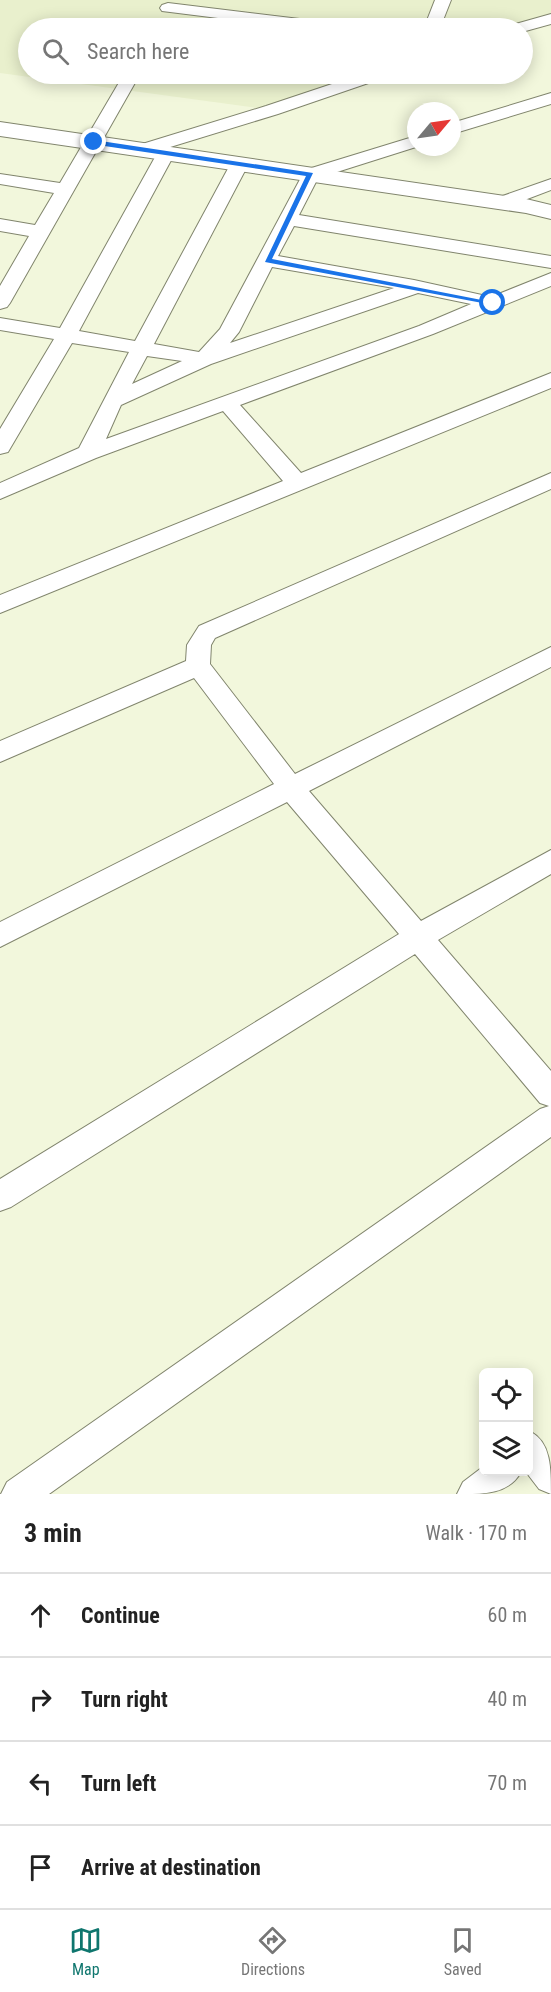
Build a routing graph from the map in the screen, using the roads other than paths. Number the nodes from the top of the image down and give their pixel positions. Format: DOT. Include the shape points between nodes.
graph roads {
  1 [pos="443,0"];
  2 [pos="168,9"];
  3 [pos="246,18"];
  4 [pos="436,18"];
  5 [pos="551,19"];
  6 [pos="533,24"];
  7 [pos="126,84"];
  8 [pos="348,84"];
  9 [pos="551,98"];
  10 [pos="461,126"];
  11 [pos="0,129"];
  12 [pos="94,142"];
  13 [pos="407,144"];
  14 [pos="155,151"];
  15 [pos="240,163"];
  16 [pos="311,174"];
  17 [pos="0,179"];
  18 [pos="551,184"];
  19 [pos="66,190"];
  20 [pos="501,202"];
  21 [pos="551,212"];
  22 [pos="288,219"];
  23 [pos="0,225"];
  24 [pos="42,232"];
  25 [pos="267,260"];
  26 [pos="551,262"];
  27 [pos="8,273"];
  28 [pos="551,279"];
  29 [pos="417,287"];
  30 [pos="0,303"];
  31 [pos="493,303"];
  32 [pos="0,324"];
  33 [pos="67,334"];
  34 [pos="140,348"];
  35 [pos="204,359"];
  36 [pos="551,380"];
  37 [pos="113,400"];
  38 [pos="227,403"];
  39 [pos="0,447"];
  40 [pos="88,453"];
  41 [pos="298,484"];
  42 [pos="549,484"];
  43 [pos="0,492"];
  44 [pos="0,604"];
  45 [pos="551,656"];
  46 [pos="198,666"];
  47 [pos="0,752"];
  48 [pos="291,788"];
  49 [pos="551,861"];
  50 [pos="0,935"];
  51 [pos="418,937"];
  52 [pos="551,1093"];
  53 [pos="551,1119"];
  54 [pos="0,1196"];
  55 [pos="533,1452"];
  56 [pos="499,1476"];
  57 [pos="551,1478"];
  58 [pos="19,1494"];
  59 [pos="476,1494"];
  1 -- 4 [label="street"];
  2 -- 3 [label="street"];
  5 -- 6 [label="street"];
  7 -- 12 [label="street"];
  8 -- 14 [label="street"];
  9 -- 10 [label="street"];
  11 -- 12 [label="street"];
  12 -- 14 [label="street"];
  12 -- 19 [label="street"];
  13 -- 16 [label="street"];
  14 -- 15 [label="street"];
  14 -- 33 [label="street"];
  15 -- 16 [label="street"];
  15 -- 34 [label="street"];
  16 -- 20 [label="street"];
  16 -- 22 [label="street"];
  17 -- 19 [label="street"];
  18 -- 20 [label="street"];
  19 -- 24 [label="street"];
  20 -- 21 [label="street"];
  22 -- 25 [label="street"];
  22 -- 26 [label="street"];
  23 -- 24 [label="street"];
  24 -- 27 [label="street"];
  25 -- 29 [label="street"];
  25 -- 35 [label="street" via="229,332"];
  27 -- 30 [label="street"];
  28 -- 31 [label="street"];
  29 -- 31 [label="street"];
  29 -- 35 [label="street"];
  31 -- 38 [label="street"];
  32 -- 33 [label="street"];
  33 -- 34 [label="street"];
  33 -- 39 [label="street"];
  34 -- 35 [label="street"];
  34 -- 37 [label="street"];
  35 -- 37 [label="street"];
  36 -- 41 [label="street"];
  37 -- 40 [label="street"];
  38 -- 40 [label="street"];
  38 -- 41 [label="street"];
  40 -- 43 [label="street"];
  41 -- 44 [label="street"];
  42 -- 46 [label="street" via="207,632 199,645"];
  45 -- 48 [label="street"];
  46 -- 47 [label="street"];
  46 -- 48 [label="street"];
  48 -- 50 [label="street"];
  48 -- 51 [label="street"];
  49 -- 51 [label="street"];
  51 -- 52 [label="street"];
  51 -- 54 [label="street"];
  53 -- 58 [label="street"];
  55 -- 57 [label="street"];
  56 -- 59 [label="street"];
}
